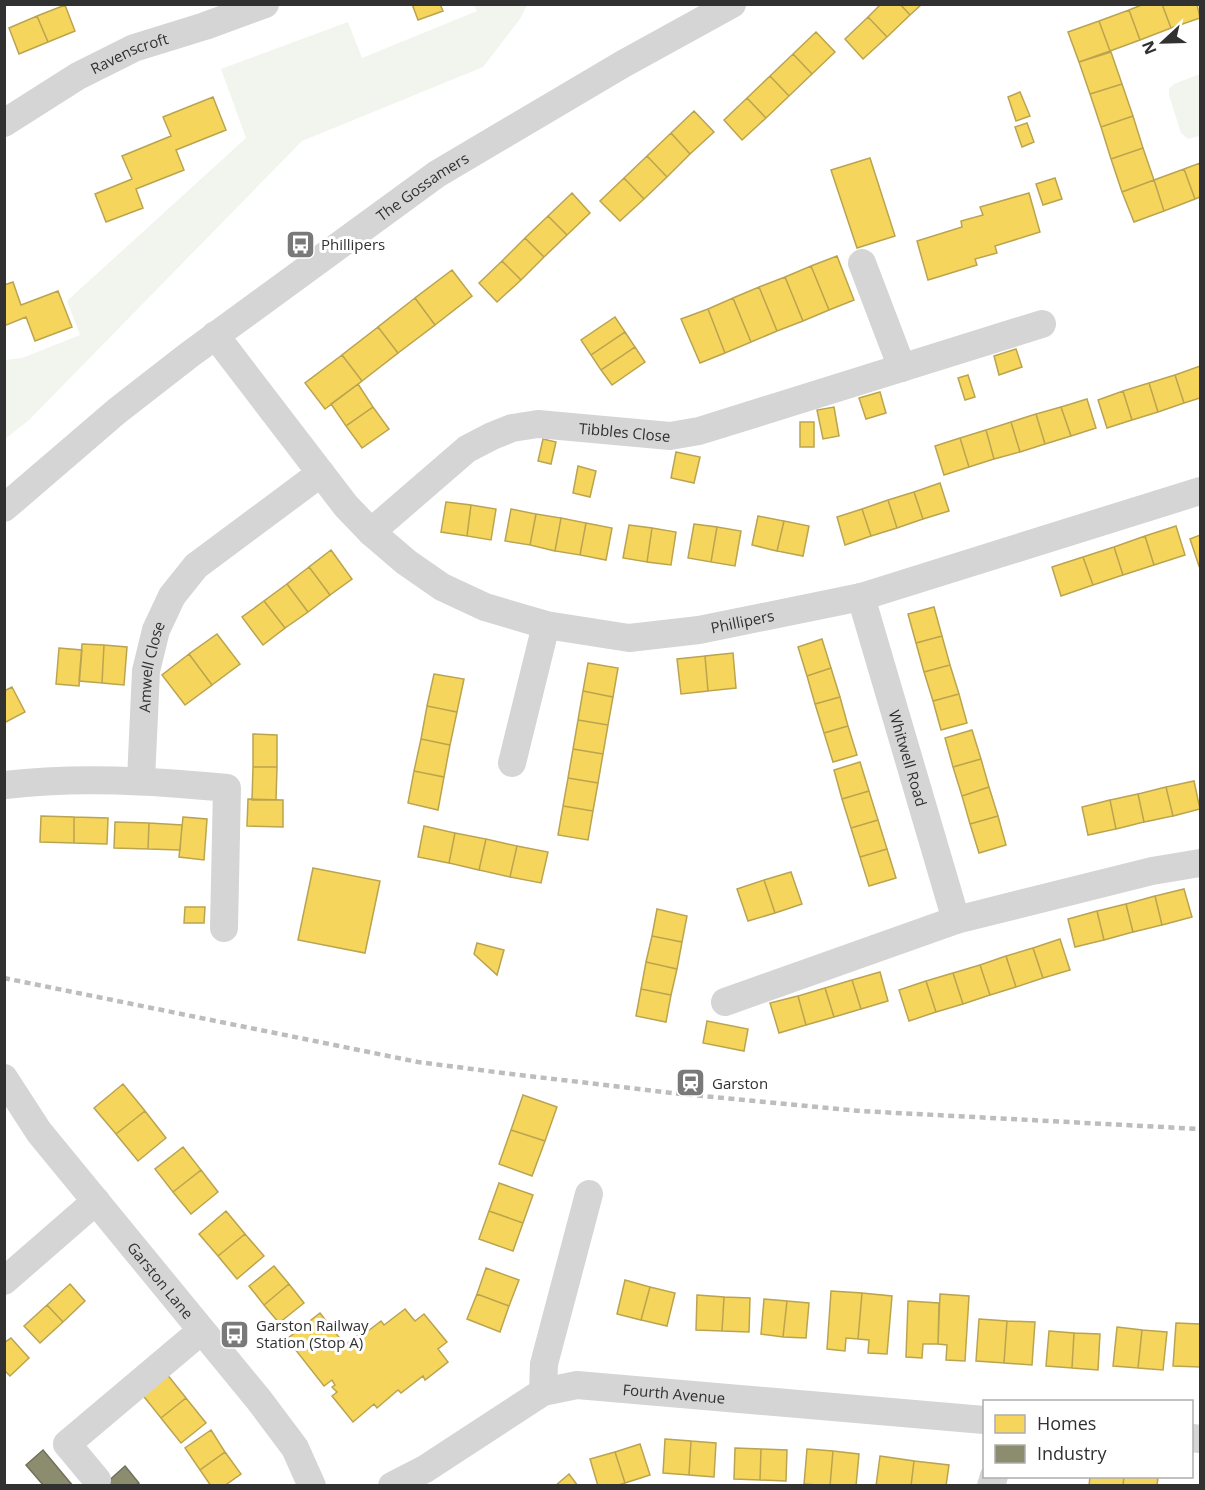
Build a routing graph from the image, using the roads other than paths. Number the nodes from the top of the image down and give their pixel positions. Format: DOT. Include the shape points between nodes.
graph roads {
  1 [pos="265,4"];
  2 [pos="725,6"];
  3 [pos="4,123"];
  4 [pos="862,263"];
  5 [pos="1042,324"];
  6 [pos="214,335"];
  7 [pos="902,368"];
  8 [pos="321,473"];
  9 [pos="1200,491"];
  10 [pos="4,508"];
  11 [pos="371,532"];
  12 [pos="861,597"];
  13 [pos="546,625"];
  14 [pos="512,763"];
  15 [pos="141,780"];
  16 [pos="5,784"];
  17 [pos="1200,863"];
  18 [pos="956,920"];
  19 [pos="224,928"];
  20 [pos="725,1002"];
  21 [pos="4,1078"];
  22 [pos="589,1194"];
  23 [pos="96,1201"];
  24 [pos="4,1281"];
  25 [pos="201,1331"];
  26 [pos="543,1392"];
  27 [pos="983,1419"];
  28 [pos="97,1480"];
  29 [pos="312,1485"];
  30 [pos="392,1485"];
  1 -- 3 [label="street, Ravenscroft" via="134,48 78,76"];
  2 -- 6 [label="street, The Gossamers" via="437,174"];
  4 -- 7 [label="street"];
  5 -- 7 [label="street, Tibbles Close"];
  6 -- 8 [label="street, Phillipers"];
  6 -- 10 [label="street, The Gossamers" via="117,411"];
  7 -- 11 [label="street, Tibbles Close" via="699,431 670,436 538,424 512,428 467,449"];
  8 -- 11 [label="street, Phillipers"];
  8 -- 15 [label="street, Amwell Close" via="196,566 172,596 156,630 146,671"];
  9 -- 12 [label="street, Phillipers"];
  11 -- 13 [label="street, Phillipers" via="442,587 485,607"];
  12 -- 13 [label="street, Phillipers" via="699,630 629,638"];
  12 -- 18 [label="street, Whitwell Road"];
  13 -- 14 [label="street"];
  15 -- 16 [label="street"];
  15 -- 19 [label="street" via="227,788"];
  17 -- 18 [label="street"];
  18 -- 20 [label="street"];
  21 -- 23 [label="street, Garston Lane" via="39,1132"];
  22 -- 26 [label="street" via="544,1364"];
  23 -- 24 [label="street"];
  23 -- 25 [label="street, Garston Lane"];
  25 -- 28 [label="street" via="67,1444"];
  25 -- 29 [label="street, Garston Lane" via="295,1448"];
  26 -- 27 [label="street, Fourth Avenue" via="577,1385"];
  26 -- 30 [label="street, Fourth Avenue"];
}
